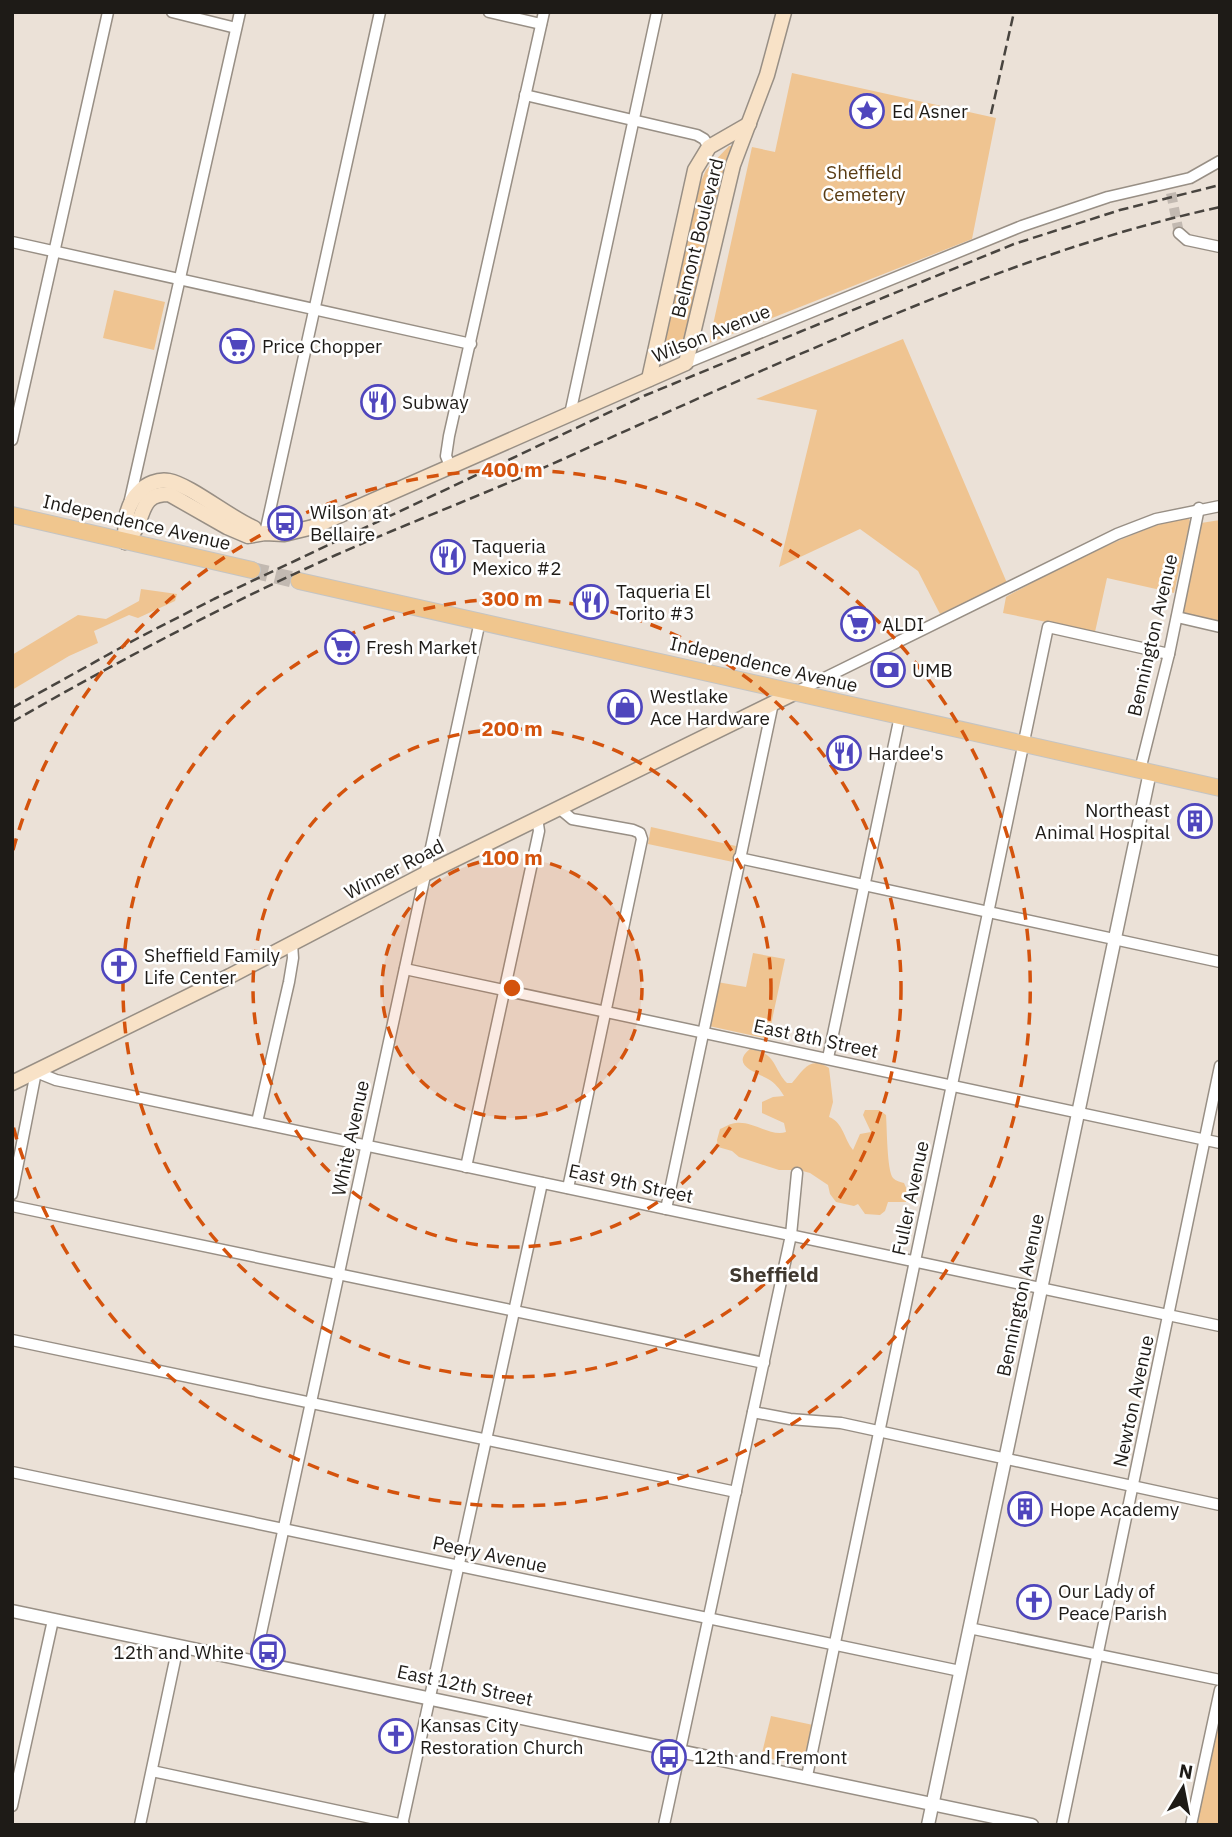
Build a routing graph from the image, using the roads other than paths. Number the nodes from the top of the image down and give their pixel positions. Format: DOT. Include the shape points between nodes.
graph roads {
  1 [pos="108,12"];
  2 [pos="172,12"];
  3 [pos="240,12"];
  4 [pos="380,12"];
  5 [pos="489,12"];
  6 [pos="657,12"];
  7 [pos="784,12"];
  8 [pos="542,18"];
  9 [pos="236,28"];
  10 [pos="525,95"];
  11 [pos="634,120"];
  12 [pos="749,124"];
  13 [pos="709,147"];
  14 [pos="1220,161"];
  15 [pos="1179,233"];
  16 [pos="12,242"];
  17 [pos="1220,247"];
  18 [pos="54,252"];
  19 [pos="179,281"];
  20 [pos="315,310"];
  21 [pos="471,344"];
  22 [pos="686,363"];
  23 [pos="649,379"];
  24 [pos="570,414"];
  25 [pos="12,440"];
  26 [pos="450,466"];
  27 [pos="130,505"];
  28 [pos="1220,506"];
  29 [pos="1199,508"];
  30 [pos="12,515"];
  31 [pos="265,533"];
  32 [pos="125,542"];
  33 [pos="252,570"];
  34 [pos="299,581"];
  35 [pos="1177,617"];
  36 [pos="480,621"];
  37 [pos="1220,627"];
  38 [pos="1169,654"];
  39 [pos="796,692"];
  40 [pos="773,703"];
  41 [pos="900,716"];
  42 [pos="1023,745"];
  43 [pos="1145,771"];
  44 [pos="1220,788"];
  45 [pos="560,808"];
  46 [pos="537,818"];
  47 [pos="739,858"];
  48 [pos="425,874"];
  49 [pos="864,884"];
  50 [pos="988,912"];
  51 [pos="1115,939"];
  52 [pos="292,944"];
  53 [pos="1220,962"];
  54 [pos="405,969"];
  55 [pos="505,991"];
  56 [pos="605,1012"];
  57 [pos="703,1032"];
  58 [pos="828,1058"];
  59 [pos="1220,1066"];
  60 [pos="36,1072"];
  61 [pos="12,1083"];
  62 [pos="951,1086"];
  63 [pos="1079,1113"];
  64 [pos="257,1122"];
  65 [pos="1204,1140"];
  66 [pos="1220,1143"];
  67 [pos="366,1145"];
  68 [pos="466,1167"];
  69 [pos="797,1174"];
  70 [pos="542,1182"];
  71 [pos="568,1188"];
  72 [pos="12,1194"];
  73 [pos="12,1206"];
  74 [pos="666,1209"];
  75 [pos="791,1235"];
  76 [pos="915,1261"];
  77 [pos="339,1275"];
  78 [pos="1041,1288"];
  79 [pos="514,1311"];
  80 [pos="1169,1315"];
  81 [pos="1220,1326"];
  82 [pos="12,1340"];
  83 [pos="764,1363"];
  84 [pos="311,1402"];
  85 [pos="753,1412"];
  86 [pos="879,1431"];
  87 [pos="487,1438"];
  88 [pos="1004,1458"];
  89 [pos="12,1472"];
  90 [pos="1133,1486"];
  91 [pos="736,1492"];
  92 [pos="1220,1504"];
  93 [pos="283,1529"];
  94 [pos="459,1566"];
  95 [pos="12,1611"];
  96 [pos="709,1618"];
  97 [pos="53,1620"];
  98 [pos="969,1628"];
  99 [pos="834,1644"];
  100 [pos="178,1646"];
  101 [pos="1097,1656"];
  102 [pos="255,1661"];
  103 [pos="960,1671"];
  104 [pos="1220,1680"];
  105 [pos="1220,1690"];
  106 [pos="430,1698"];
  107 [pos="680,1750"];
  108 [pos="152,1770"];
  109 [pos="807,1776"];
  110 [pos="932,1803"];
  111 [pos="12,1807"];
  112 [pos="140,1825"];
  113 [pos="403,1825"];
  114 [pos="664,1825"];
  115 [pos="928,1825"];
  116 [pos="1032,1825"];
  117 [pos="1062,1825"];
  118 [pos="1191,1825"];
  1 -- 18 [label="street"];
  2 -- 9 [label="street"];
  3 -- 9 [label="street"];
  4 -- 20 [label="street"];
  5 -- 8 [label="street"];
  6 -- 11 [label="street"];
  7 -- 12 [label="main road, Belmont Boulevard"];
  8 -- 10 [label="street"];
  9 -- 19 [label="street"];
  10 -- 11 [label="street"];
  10 -- 21 [label="street"];
  11 -- 13 [label="street" via="697,135"];
  11 -- 24 [label="street"];
  12 -- 13 [label="main road, Belmont Boulevard"];
  12 -- 22 [label="main road, Belmont Boulevard" via="733,165"];
  13 -- 23 [label="main road, Belmont Boulevard" via="692,179"];
  14 -- 22 [label="street, Wilson Avenue" via="1170,188 1108,197 1021,226"];
  15 -- 17 [label="street" via="1187,240"];
  16 -- 18 [label="street"];
  18 -- 19 [label="street"];
  18 -- 25 [label="street"];
  19 -- 20 [label="street"];
  19 -- 27 [label="street"];
  20 -- 21 [label="street"];
  20 -- 31 [label="street"];
  21 -- 26 [label="street" via="449,436 446,456"];
  22 -- 23 [label="main road, Wilson Avenue"];
  23 -- 24 [label="main road, Wilson Avenue"];
  24 -- 26 [label="main road, Wilson Avenue"];
  26 -- 31 [label="main road, Wilson Avenue" via="313,527"];
  27 -- 31 [label="main road, Wilson Avenue" via="144,488 169,481"];
  27 -- 32 [label="main road"];
  28 -- 29 [label="street"];
  29 -- 35 [label="street, Bennington Avenue"];
  29 -- 39 [label="street" via="1117,534"];
  30 -- 32 [label="main road, Independence Avenue"];
  31 -- 32 [label="main road, Wilson Avenue" via="248,536 169,494 159,494 144,506"];
  32 -- 33 [label="main road, Independence Avenue"];
  34 -- 36 [label="main road, Independence Avenue"];
  35 -- 37 [label="street"];
  35 -- 38 [label="street, Bennington Avenue"];
  36 -- 39 [label="main road, Independence Avenue"];
  36 -- 48 [label="street, White Avenue"];
  38 -- 42 [label="street, Fuller Avenue" via="1048,627"];
  38 -- 43 [label="street, Bennington Avenue"];
  39 -- 40 [label="main road, Winner Road"];
  39 -- 41 [label="main road, Independence Avenue"];
  40 -- 45 [label="main road, Winner Road"];
  40 -- 47 [label="street"];
  41 -- 42 [label="main road, Independence Avenue"];
  41 -- 49 [label="street"];
  42 -- 43 [label="main road, Independence Avenue"];
  42 -- 50 [label="street, Fuller Avenue"];
  43 -- 44 [label="main road, Independence Avenue"];
  43 -- 51 [label="street, Bennington Avenue"];
  45 -- 46 [label="main road, Winner Road"];
  45 -- 56 [label="street" via="572,819 633,830 642,839"];
  46 -- 48 [label="main road, Winner Road"];
  46 -- 55 [label="street" via="539,831"];
  47 -- 49 [label="street"];
  47 -- 57 [label="street"];
  48 -- 52 [label="main road, Winner Road"];
  48 -- 54 [label="street, White Avenue"];
  49 -- 50 [label="street"];
  49 -- 58 [label="street"];
  50 -- 51 [label="street"];
  50 -- 62 [label="street, Fuller Avenue"];
  51 -- 53 [label="street"];
  51 -- 63 [label="street, Bennington Avenue"];
  52 -- 60 [label="main road, Winner Road"];
  52 -- 64 [label="street" via="289,982"];
  54 -- 55 [label="street, East 8th Street"];
  54 -- 67 [label="street, White Avenue"];
  55 -- 56 [label="street, East 8th Street"];
  55 -- 68 [label="street"];
  56 -- 57 [label="street, East 8th Street"];
  56 -- 71 [label="street"];
  57 -- 58 [label="street, East 8th Street"];
  57 -- 74 [label="street"];
  58 -- 62 [label="street, East 8th Street"];
  59 -- 65 [label="street, Newton Avenue"];
  60 -- 61 [label="main road, Winner Road"];
  60 -- 64 [label="street, East 9th Street"];
  60 -- 72 [label="street"];
  62 -- 63 [label="street, East 8th Street"];
  62 -- 76 [label="street, Fuller Avenue"];
  63 -- 65 [label="street, East 8th Street"];
  63 -- 78 [label="street, Bennington Avenue"];
  64 -- 67 [label="street, East 9th Street"];
  65 -- 66 [label="street, East 8th Street"];
  65 -- 80 [label="street, Newton Avenue"];
  67 -- 68 [label="street, East 9th Street"];
  67 -- 77 [label="street, White Avenue"];
  68 -- 70 [label="street, East 9th Street"];
  69 -- 75 [label="street"];
  70 -- 71 [label="street, East 9th Street"];
  70 -- 79 [label="street"];
  71 -- 74 [label="street, East 9th Street"];
  73 -- 77 [label="street"];
  74 -- 75 [label="street, East 9th Street"];
  75 -- 76 [label="street, East 9th Street"];
  75 -- 83 [label="street"];
  76 -- 78 [label="street, East 9th Street"];
  76 -- 86 [label="street, Fuller Avenue"];
  77 -- 79 [label="street"];
  77 -- 84 [label="street, White Avenue"];
  78 -- 80 [label="street, East 9th Street"];
  78 -- 88 [label="street, Bennington Avenue"];
  79 -- 83 [label="street"];
  79 -- 87 [label="street"];
  80 -- 81 [label="street, East 9th Street"];
  80 -- 90 [label="street, Newton Avenue"];
  82 -- 84 [label="street"];
  83 -- 85 [label="street"];
  84 -- 87 [label="street"];
  84 -- 93 [label="street, White Avenue"];
  85 -- 86 [label="street"];
  85 -- 91 [label="street"];
  86 -- 88 [label="street"];
  86 -- 99 [label="street, Fuller Avenue"];
  87 -- 91 [label="street"];
  87 -- 94 [label="street"];
  88 -- 90 [label="street"];
  88 -- 98 [label="street, Bennington Avenue"];
  89 -- 93 [label="street, Peery Avenue"];
  90 -- 92 [label="street"];
  90 -- 101 [label="street, Newton Avenue"];
  91 -- 96 [label="street"];
  93 -- 94 [label="street, Peery Avenue"];
  93 -- 102 [label="street, White Avenue"];
  94 -- 96 [label="street, Peery Avenue"];
  94 -- 106 [label="street"];
  95 -- 97 [label="street, East 12th Street"];
  96 -- 99 [label="street, Peery Avenue"];
  96 -- 107 [label="street"];
  97 -- 100 [label="street, East 12th Street"];
  97 -- 111 [label="street"];
  98 -- 101 [label="street"];
  98 -- 103 [label="street, Bennington Avenue"];
  99 -- 103 [label="street, Peery Avenue"];
  99 -- 109 [label="street, Fuller Avenue"];
  100 -- 102 [label="street, East 12th Street"];
  100 -- 108 [label="street"];
  101 -- 104 [label="street"];
  101 -- 117 [label="street, Newton Avenue"];
  102 -- 106 [label="street, East 12th Street"];
  103 -- 110 [label="street, Bennington Avenue"];
  105 -- 118 [label="street"];
  106 -- 107 [label="street, East 12th Street"];
  106 -- 113 [label="street"];
  107 -- 109 [label="street, East 12th Street"];
  107 -- 114 [label="street"];
  108 -- 112 [label="street"];
  108 -- 113 [label="street"];
  109 -- 110 [label="street, East 12th Street"];
  110 -- 115 [label="street, Bennington Avenue"];
  110 -- 116 [label="street, East 12th Street"];
}
